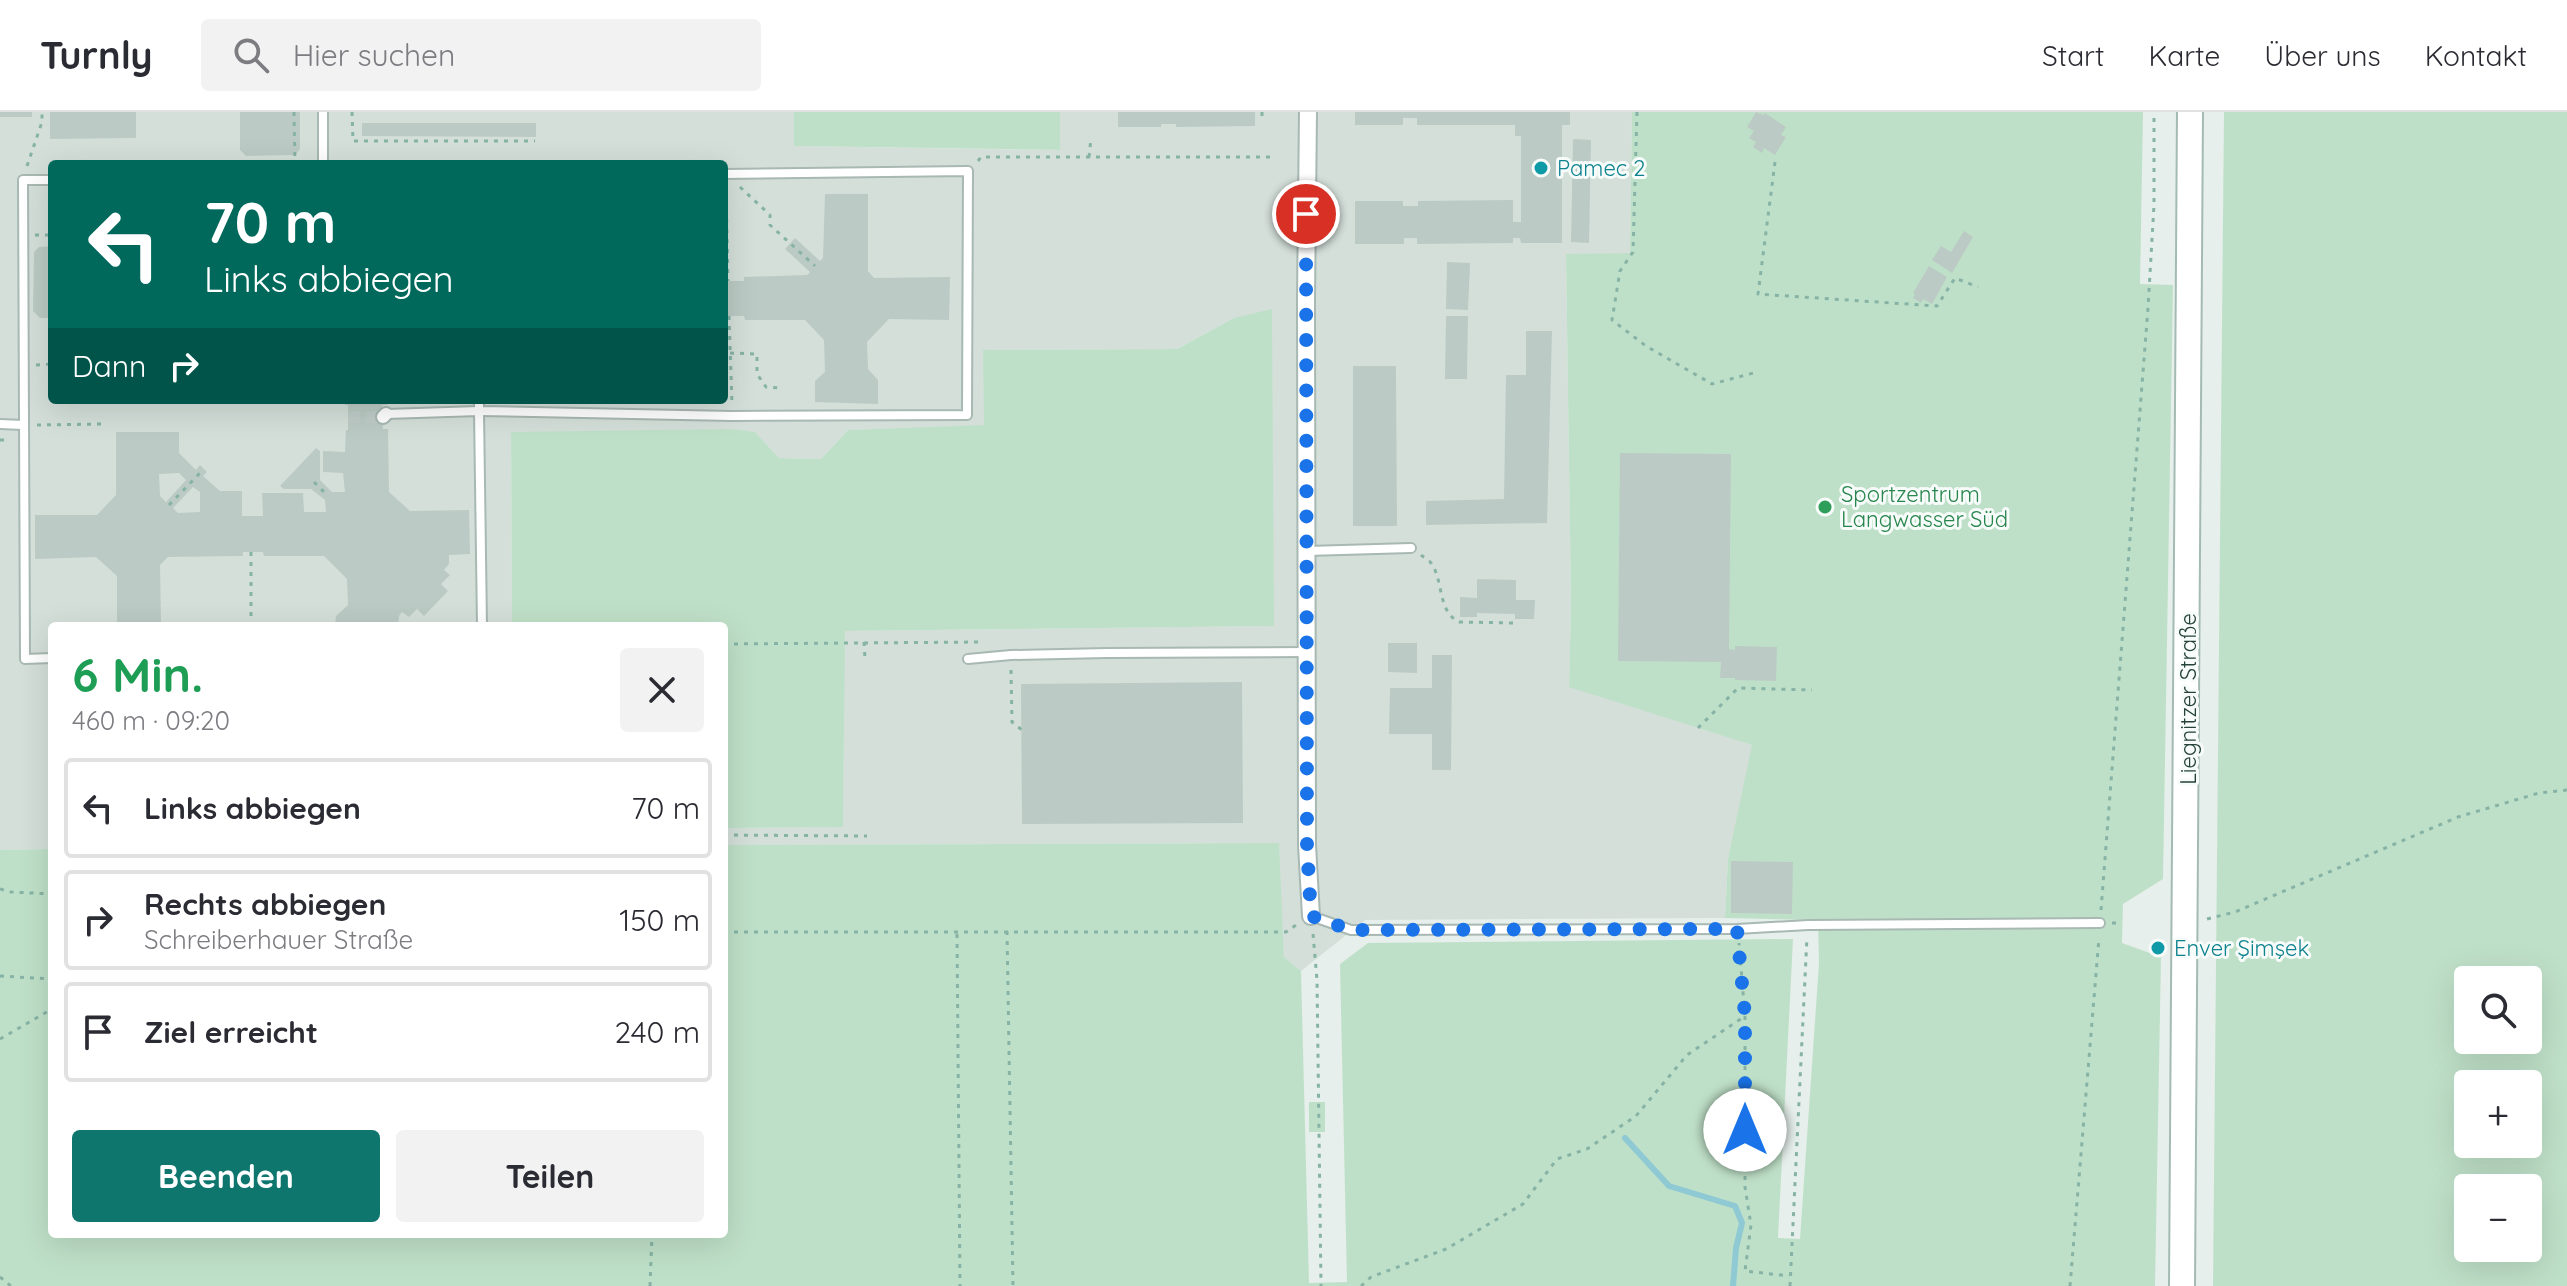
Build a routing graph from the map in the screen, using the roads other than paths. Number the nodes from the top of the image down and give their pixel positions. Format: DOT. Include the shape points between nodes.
graph roads {
  1 [pos="323,112"];
  2 [pos="1308,112"];
  3 [pos="2190,112"];
  4 [pos="323,160"];
  5 [pos="728,174"];
  6 [pos="48,180"];
  7 [pos="479,404"];
  8 [pos="479,411"];
  9 [pos="384,416"];
  10 [pos="0,424"];
  11 [pos="23,425"];
  12 [pos="1411,548"];
  13 [pos="1306,551"];
  14 [pos="482,622"];
  15 [pos="1306,652"];
  16 [pos="48,658"];
  17 [pos="968,659"];
  18 [pos="1311,916"];
  19 [pos="2100,923"];
  20 [pos="2182,1286"];
  1 -- 4 [label="lane"];
  2 -- 13 [label="street"];
  3 -- 20 [label="main road, Liegnitzer Straße"];
  5 -- 8 [label="lane" via="968,171 967,415"];
  6 -- 11 [label="lane" via="23,180"];
  7 -- 8 [label="lane"];
  8 -- 9 [label="lane"];
  8 -- 14 [label="lane"];
  10 -- 11 [label="lane"];
  11 -- 16 [label="lane" via="25,659"];
  12 -- 13 [label="lane"];
  13 -- 15 [label="street"];
  15 -- 17 [label="lane"];
  15 -- 18 [label="street"];
  18 -- 19 [label="lane" via="1351,930"];
}
